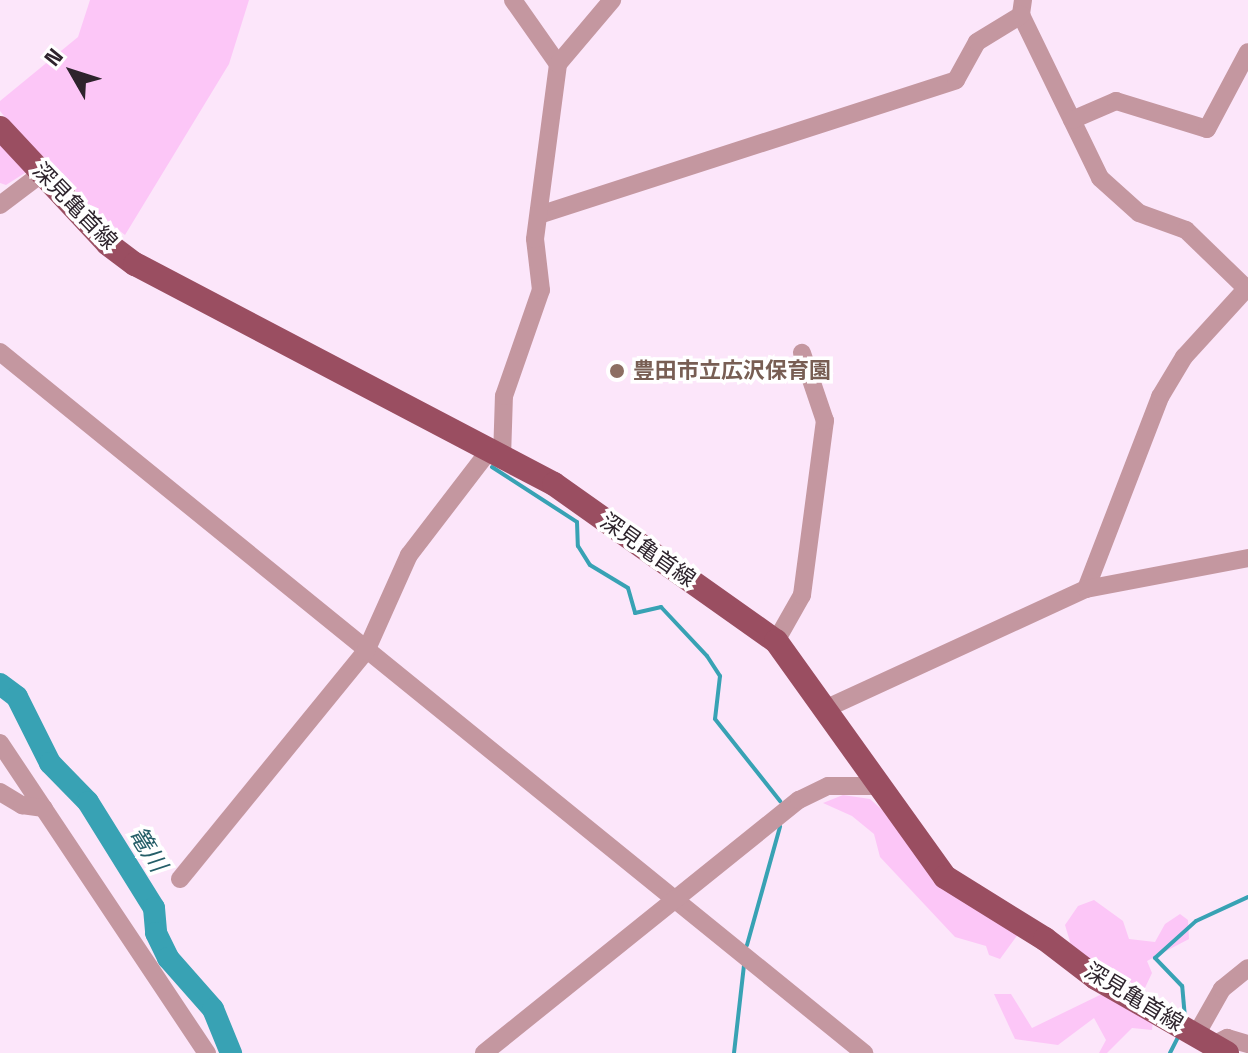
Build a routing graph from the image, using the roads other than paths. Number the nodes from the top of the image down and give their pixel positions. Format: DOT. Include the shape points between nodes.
graph roads {
  1 [pos="513,0"];
  2 [pos="612,0"];
  3 [pos="1022,8"];
  4 [pos="1248,52"];
  5 [pos="558,64"];
  6 [pos="1072,120"];
  7 [pos="0,128"];
  8 [pos="41,174"];
  9 [pos="0,205"];
  10 [pos="539,215"];
  11 [pos="1248,288"];
  12 [pos="0,352"];
  13 [pos="802,353"];
  14 [pos="495,455"];
  15 [pos="1248,558"];
  16 [pos="1086,589"];
  17 [pos="776,641"];
  18 [pos="366,651"];
  19 [pos="827,708"];
  20 [pos="0,743"];
  21 [pos="881,786"];
  22 [pos="0,792"];
  23 [pos="44,808"];
  24 [pos="180,879"];
  25 [pos="676,900"];
  26 [pos="1248,968"];
  27 [pos="1212,1044"];
  28 [pos="1248,1044"];
  29 [pos="207,1053"];
  30 [pos="484,1053"];
  31 [pos="864,1053"];
  1 -- 5 [label="street"];
  2 -- 5 [label="street"];
  3 -- 6 [label="street"];
  3 -- 10 [label="street" via="977,42 956,80"];
  4 -- 6 [label="street" via="1207,129 1116,101"];
  5 -- 10 [label="street"];
  6 -- 11 [label="street" via="1100,178 1139,213 1186,230"];
  7 -- 8 [label="main road, 深見亀首線"];
  8 -- 9 [label="street"];
  8 -- 14 [label="main road, 深見亀首線" via="108,244 135,264"];
  10 -- 14 [label="street" via="535,239 541,290 504,396"];
  11 -- 16 [label="street" via="1184,357 1160,397"];
  12 -- 18 [label="street"];
  13 -- 17 [label="street" via="825,421 802,595"];
  14 -- 17 [label="main road, 深見亀首線" via="554,484"];
  14 -- 18 [label="street" via="409,555"];
  15 -- 16 [label="street"];
  16 -- 19 [label="street"];
  17 -- 19 [label="main road, 深見亀首線"];
  18 -- 24 [label="street"];
  18 -- 25 [label="street"];
  19 -- 21 [label="main road, 深見亀首線"];
  20 -- 23 [label="street"];
  21 -- 25 [label="street" via="842,784 816,790"];
  21 -- 27 [label="main road, 深見亀首線" via="933,862 960,890 1020,923 1096,978"];
  22 -- 23 [label="street" via="22,805"];
  23 -- 29 [label="street"];
  25 -- 30 [label="street"];
  25 -- 31 [label="street"];
  26 -- 27 [label="street" via="1222,989"];
  27 -- 28 [label="street" via="1227,1038"];
}
